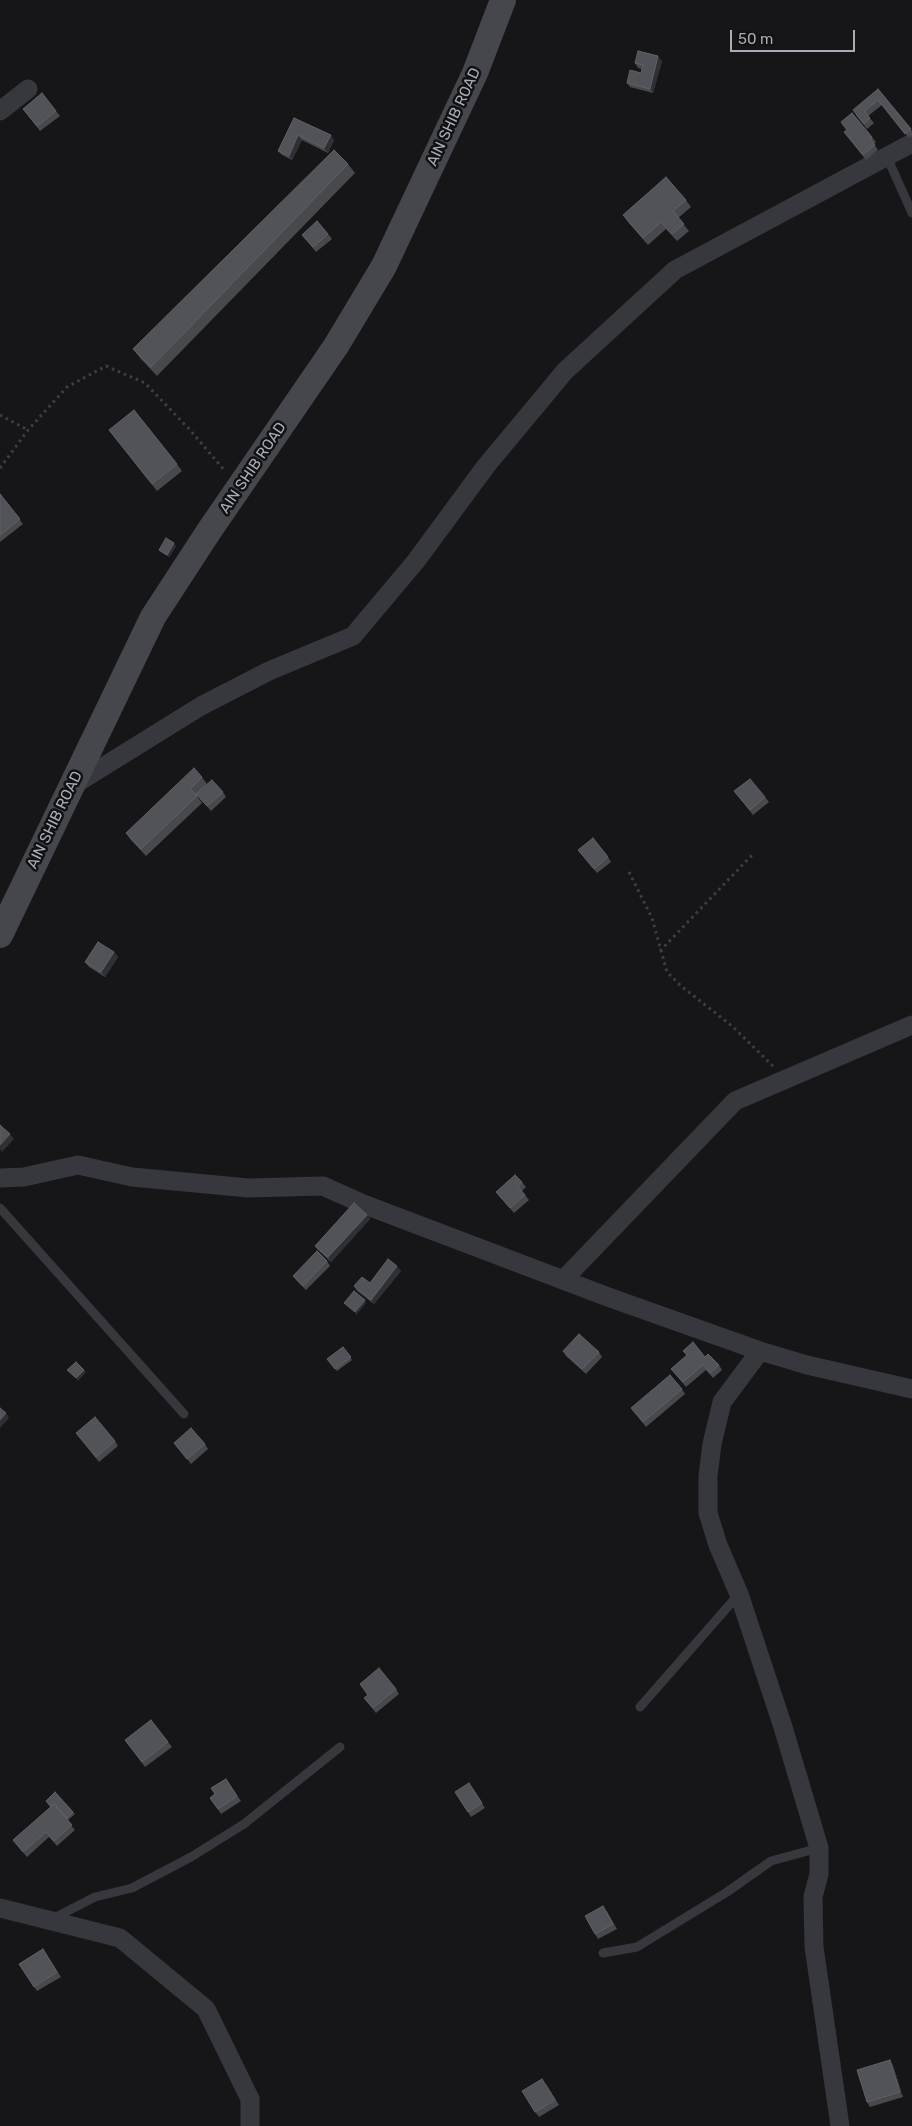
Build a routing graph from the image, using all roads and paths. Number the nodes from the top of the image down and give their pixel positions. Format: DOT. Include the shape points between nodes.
graph roads {
  1 [pos="503,0"];
  2 [pos="28,89"];
  3 [pos="0,111"];
  4 [pos="912,143"];
  5 [pos="887,156"];
  6 [pos="912,213"];
  7 [pos="0,415"];
  8 [pos="28,430"];
  9 [pos="0,468"];
  10 [pos="239,487"];
  11 [pos="72,786"];
  12 [pos="753,854"];
  13 [pos="629,872"];
  14 [pos="0,935"];
  15 [pos="660,951"];
  16 [pos="912,1025"];
  17 [pos="787,1078"];
  18 [pos="0,1178"];
  19 [pos="0,1208"];
  20 [pos="564,1279"];
  21 [pos="760,1351"];
  22 [pos="912,1389"];
  23 [pos="184,1414"];
  24 [pos="739,1594"];
  25 [pos="640,1707"];
  26 [pos="340,1747"];
  27 [pos="819,1848"];
  28 [pos="0,1908"];
  29 [pos="49,1920"];
  30 [pos="603,1953"];
  31 [pos="250,2126"];
  32 [pos="840,2126"];
  1 -- 10 [label="main road, AIN SHIB ROAD" via="476,72 384,266 336,346"];
  2 -- 3 [label="street"];
  4 -- 5 [label="street"];
  5 -- 6 [label="lane"];
  5 -- 11 [label="street" via="675,270 565,371 353,636 269,671 201,706"];
  7 -- 8 [label="path"];
  8 -- 9 [label="path"];
  8 -- 10 [label="path" via="67,387 106,366 145,383"];
  10 -- 11 [label="main road, AIN SHIB ROAD" via="153,617"];
  11 -- 14 [label="main road, AIN SHIB ROAD"];
  12 -- 15 [label="path"];
  13 -- 15 [label="path" via="652,918"];
  15 -- 17 [label="path" via="667,972 681,986 732,1026"];
  16 -- 17 [label="street"];
  17 -- 20 [label="street" via="735,1101"];
  18 -- 20 [label="street" via="24,1177 78,1165 132,1178 248,1188 323,1186"];
  19 -- 23 [label="lane"];
  20 -- 21 [label="street"];
  21 -- 22 [label="street"];
  21 -- 24 [label="street" via="722,1402 708,1476 708,1513"];
  24 -- 25 [label="lane"];
  24 -- 27 [label="street"];
  26 -- 29 [label="lane" via="244,1824 191,1858 132,1888 95,1897"];
  27 -- 30 [label="lane" via="771,1861 637,1947"];
  27 -- 32 [label="street" via="813,1897 814,1947"];
  28 -- 29 [label="street"];
  29 -- 31 [label="street" via="120,1938 206,2009 250,2099"];
}
